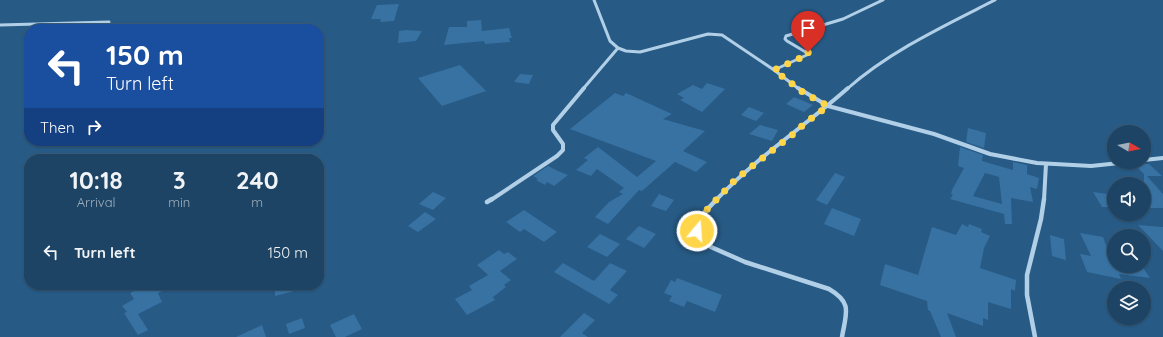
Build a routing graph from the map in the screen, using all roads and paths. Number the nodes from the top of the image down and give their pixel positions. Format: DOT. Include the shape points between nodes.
graph roads {
  1 [pos="594,0"];
  2 [pos="883,0"];
  3 [pos="996,0"];
  4 [pos="109,22"];
  5 [pos="24,24"];
  6 [pos="36,24"];
  7 [pos="0,25"];
  8 [pos="618,48"];
  9 [pos="774,70"];
  10 [pos="828,106"];
  11 [pos="1163,158"];
  12 [pos="1151,159"];
  13 [pos="1046,164"];
  14 [pos="1107,164"];
  15 [pos="487,202"];
  16 [pos="842,337"];
  17 [pos="1035,337"];
  1 -- 8 [label="street" via="610,41"];
  2 -- 9 [label="street" via="843,19 786,36 787,41 809,54"];
  3 -- 10 [label="street" via="954,20 865,73"];
  4 -- 6 [label="street"];
  5 -- 7 [label="street"];
  8 -- 9 [label="street" via="633,52 644,51 702,35 718,34 727,36"];
  8 -- 15 [label="street" via="553,125 553,133 563,144 563,150"];
  9 -- 10 [label="street" via="804,93"];
  10 -- 13 [label="street" via="934,134 990,154"];
  10 -- 16 [label="street" via="736,179 699,218 697,231 702,240 711,247 745,262 836,292 847,307"];
  11 -- 12 [label="street"];
  13 -- 14 [label="street"];
  13 -- 17 [label="street" via="1041,219 1027,275 1027,295"];
}
